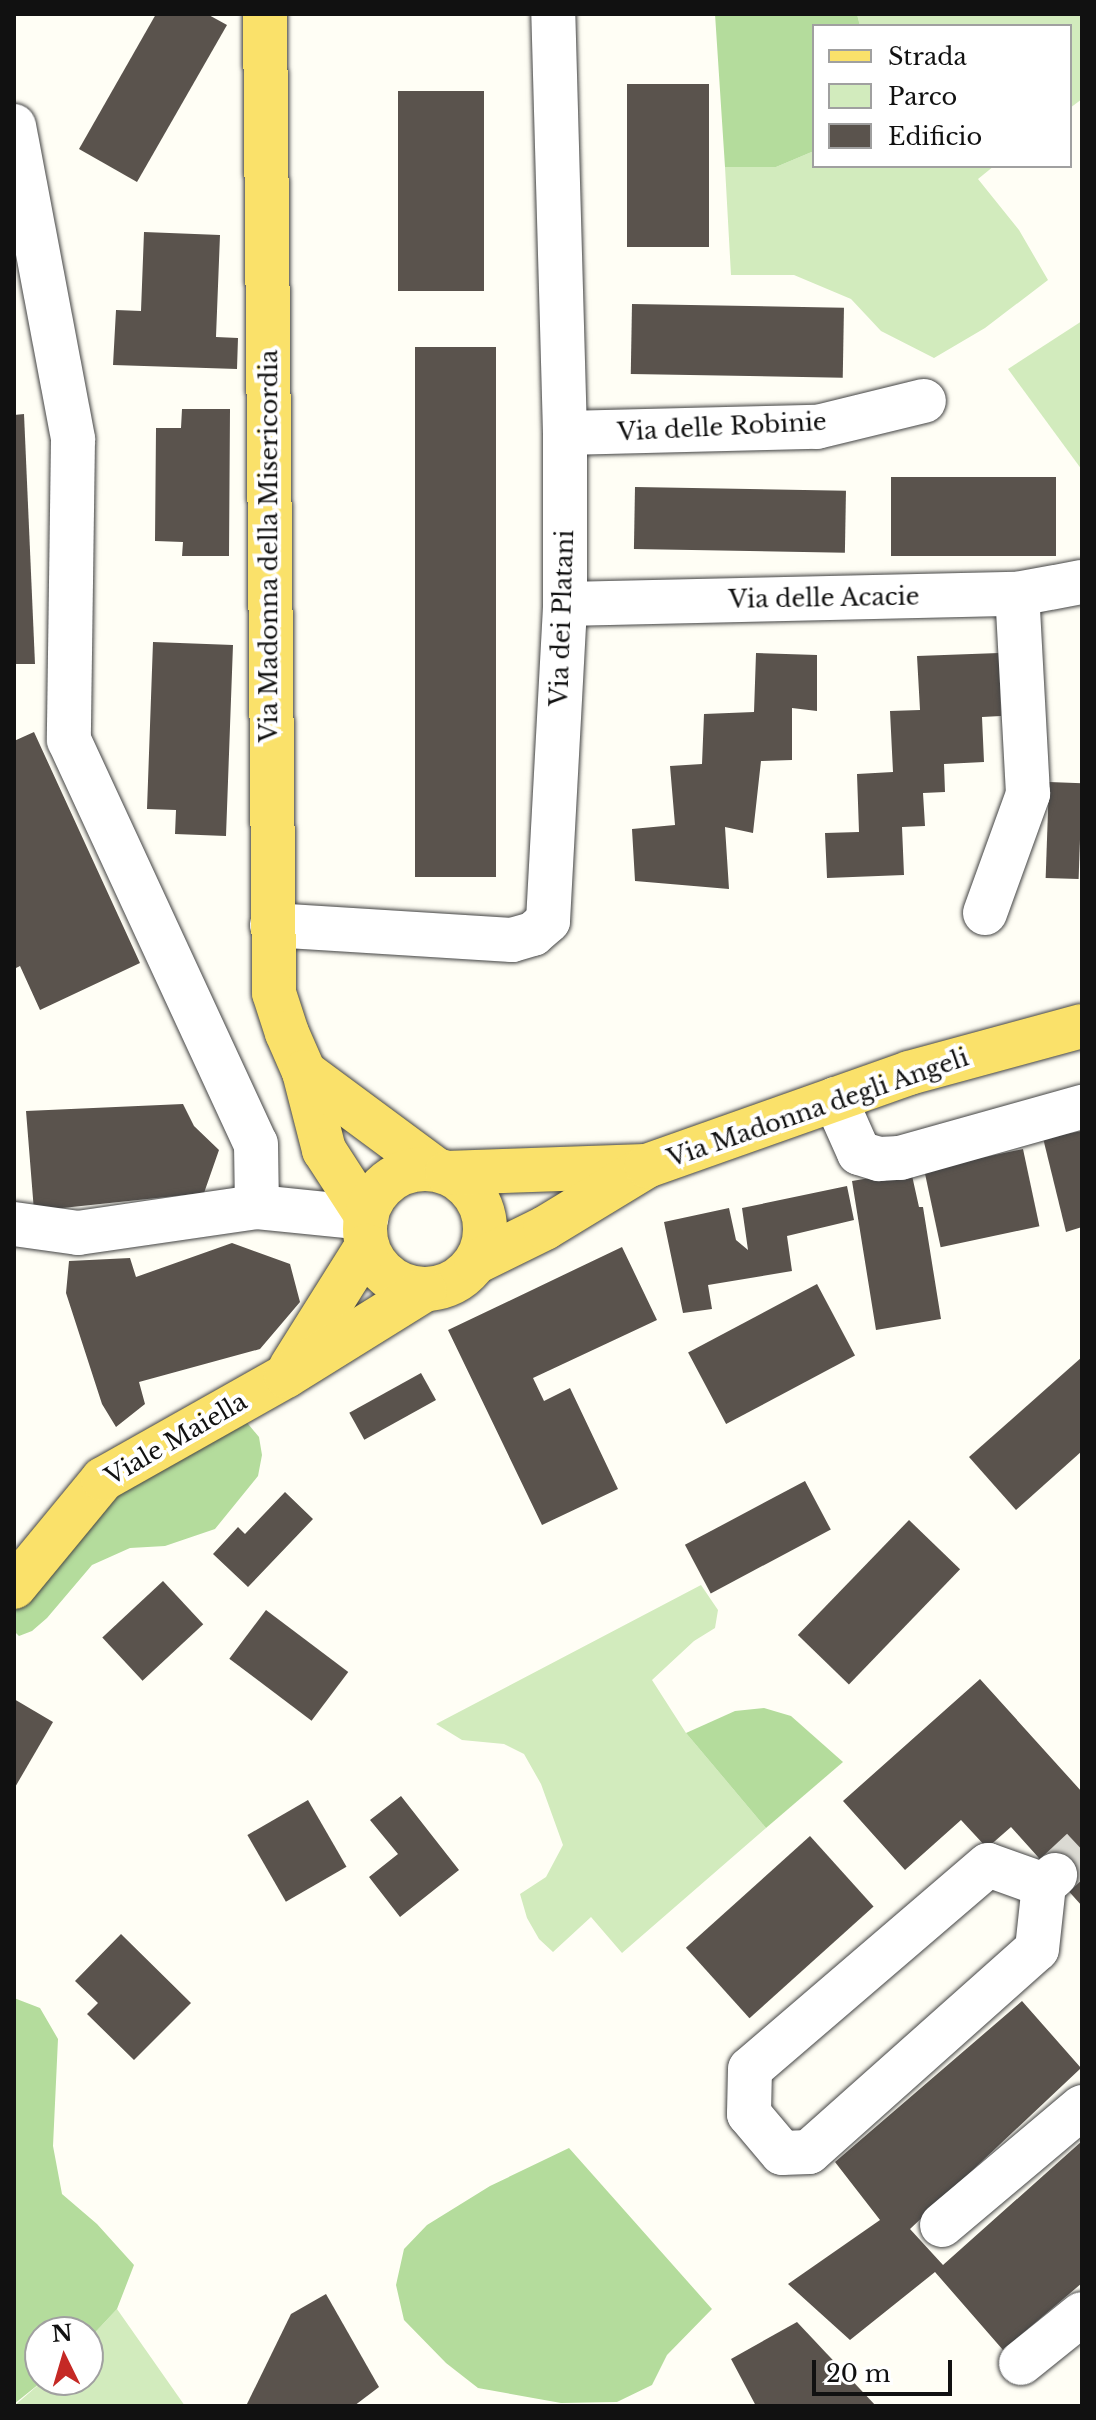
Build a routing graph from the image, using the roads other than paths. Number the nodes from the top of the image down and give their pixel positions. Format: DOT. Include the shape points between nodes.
graph roads {
  1 [pos="265,14"];
  2 [pos="553,23"];
  3 [pos="14,126"];
  4 [pos="924,401"];
  5 [pos="565,433"];
  6 [pos="1082,582"];
  7 [pos="1017,594"];
  8 [pos="565,604"];
  9 [pos="985,913"];
  10 [pos="272,925"];
  11 [pos="1082,1026"];
  12 [pos="304,1072"];
  13 [pos="835,1099"];
  14 [pos="1082,1107"];
  15 [pos="647,1166"];
  16 [pos="441,1171"];
  17 [pos="257,1207"];
  18 [pos="14,1224"];
  19 [pos="366,1227"];
  20 [pos="476,1262"];
  21 [pos="424,1290"];
  22 [pos="286,1376"];
  23 [pos="14,1587"];
  24 [pos="1050,1880"];
  25 [pos="1082,2107"];
  26 [pos="942,2225"];
  27 [pos="1082,2314"];
  28 [pos="1021,2363"];
  1 -- 10 [label="main road, Via Madonna della Misericordia"];
  2 -- 5 [label="street, Via dei Platani"];
  3 -- 17 [label="street" via="73,439 69,740 256,1144"];
  4 -- 5 [label="street, Via delle Robinie" via="817,427"];
  5 -- 8 [label="street, Via dei Platani"];
  6 -- 7 [label="street, Via delle Acacie"];
  7 -- 8 [label="street, Via delle Acacie"];
  7 -- 9 [label="street" via="1028,794"];
  8 -- 10 [label="street, Via dei Platani" via="548,921 533,934 512,940"];
  10 -- 12 [label="main road, Via Madonna della Misericordia" via="274,993"];
  11 -- 13 [label="main road, Via Madonna degli Angeli"];
  12 -- 16 [label="main road"];
  12 -- 19 [label="main road, Via Madonna della Misericordia" via="324,1150"];
  13 -- 14 [label="street" via="859,1153 879,1159 900,1158"];
  13 -- 15 [label="main road, Via Madonna degli Angeli"];
  15 -- 16 [label="main road"];
  15 -- 20 [label="main road" via="545,1228"];
  16 -- 19 [label="main road" via="418,1169 388,1181 371,1202"];
  16 -- 20 [label="main road" via="464,1182 482,1207 485,1230"];
  17 -- 18 [label="street" via="78,1233"];
  17 -- 19 [label="street"];
  19 -- 21 [label="main road" via="379,1269 393,1281"];
  19 -- 22 [label="main road"];
  20 -- 21 [label="main road" via="449,1284"];
  21 -- 22 [label="main road, Viale Maiella"];
  22 -- 23 [label="main road, Viale Maiella" via="103,1479"];
  24 -- 24 [label="street" via="988,1865 750,2069 749,2114 782,2153 809,2152 1037,1949"];
  25 -- 26 [label="street"];
  27 -- 28 [label="street"];
}
